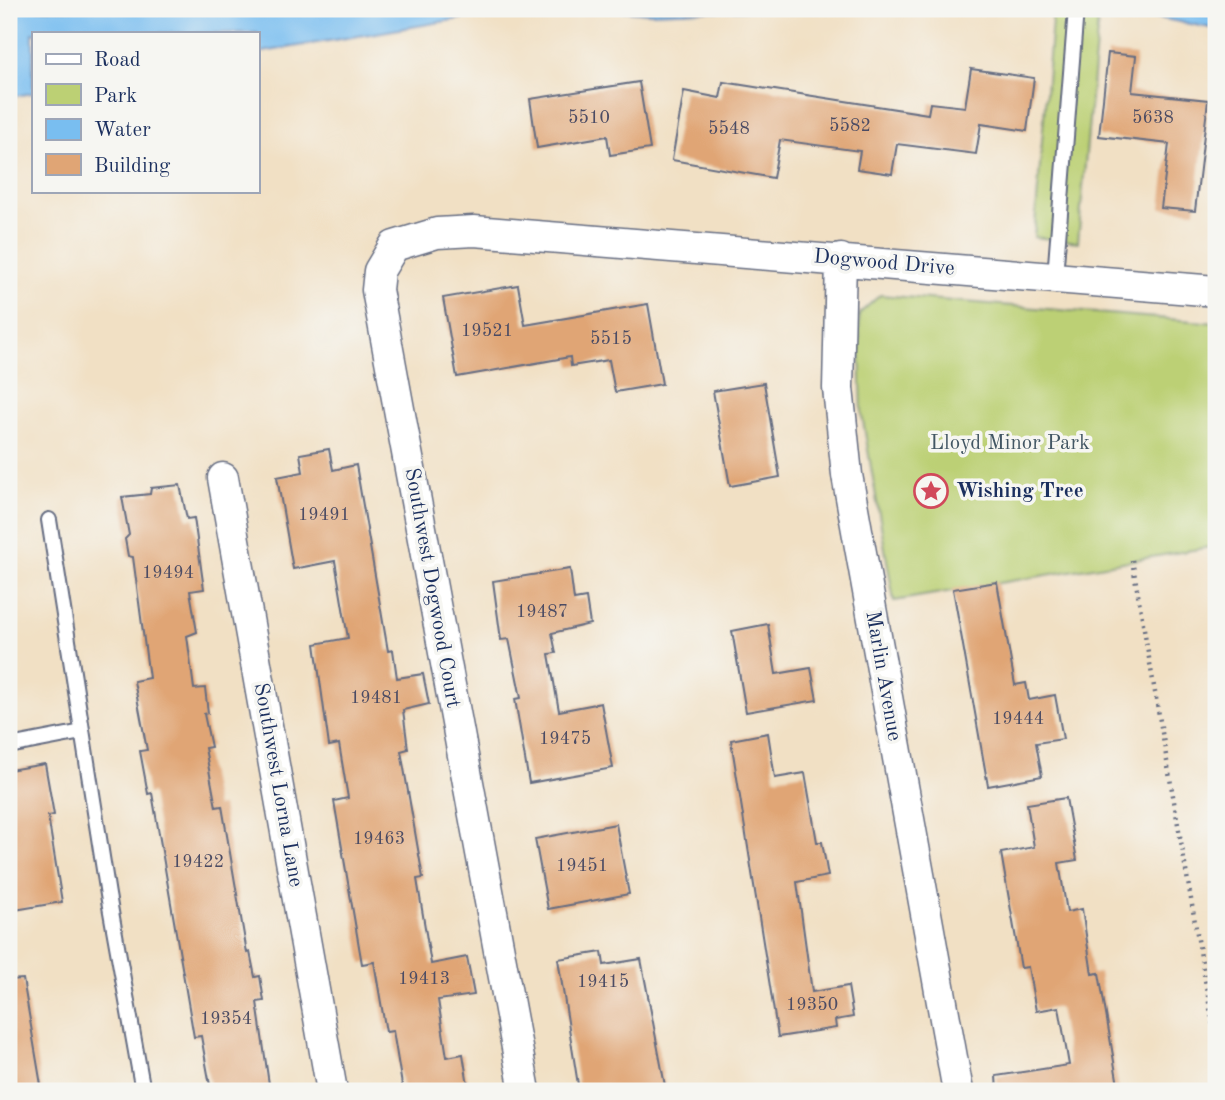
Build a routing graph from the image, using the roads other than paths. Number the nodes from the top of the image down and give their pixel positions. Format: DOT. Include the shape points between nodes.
graph roads {
  1 [pos="1076,9"];
  2 [pos="552,235"];
  3 [pos="841,259"];
  4 [pos="1055,277"];
  5 [pos="1216,291"];
  6 [pos="223,478"];
  7 [pos="49,520"];
  8 [pos="82,732"];
  9 [pos="9,746"];
  10 [pos="143,1091"];
  11 [pos="332,1091"];
  12 [pos="525,1091"];
  13 [pos="958,1091"];
  1 -- 4 [label="lane"];
  2 -- 3 [label="street, Dogwood Drive"];
  2 -- 12 [label="street, Southwest Dogwood Court" via="474,231 408,240 394,246 387,256 377,290"];
  3 -- 4 [label="street, Dogwood Drive"];
  3 -- 13 [label="street, Marlin Avenue" via="838,388 847,475"];
  4 -- 5 [label="street, Dogwood Drive"];
  6 -- 11 [label="street, Southwest Lorna Lane"];
  7 -- 8 [label="lane"];
  8 -- 9 [label="lane"];
  8 -- 10 [label="lane"];
}
